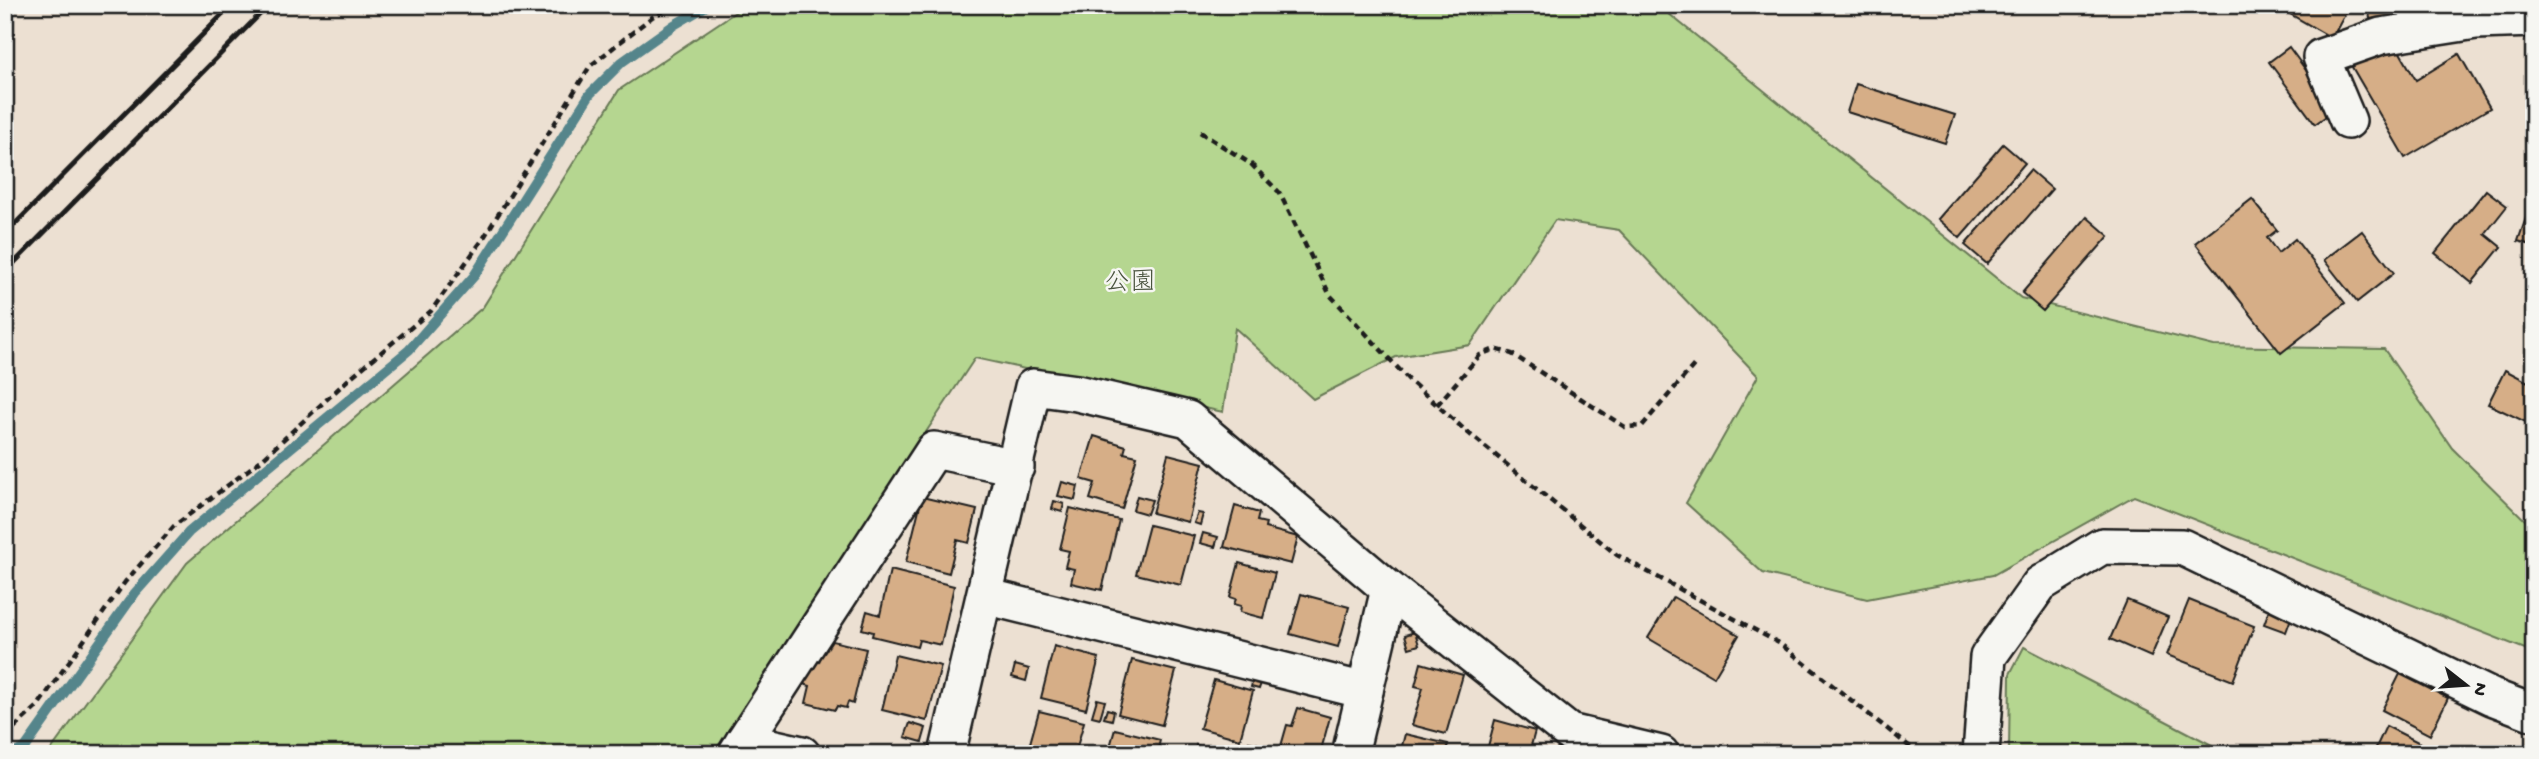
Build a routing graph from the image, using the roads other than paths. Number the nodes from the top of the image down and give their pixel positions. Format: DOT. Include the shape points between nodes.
graph roads {
  1 [pos="2534,19"];
  2 [pos="2348,121"];
  3 [pos="1016,467"];
  4 [pos="1389,589"];
  5 [pos="985,596"];
  6 [pos="1365,691"];
  7 [pos="2534,713"];
  8 [pos="1567,743"];
  9 [pos="740,747"];
  10 [pos="802,754"];
  11 [pos="947,754"];
  12 [pos="1350,754"];
  13 [pos="1661,754"];
  14 [pos="1981,754"];
  1 -- 2 [label="street" via="2476,20 2381,36 2321,57"];
  3 -- 4 [label="street" via="1033,387 1188,419"];
  3 -- 5 [label="street"];
  3 -- 9 [label="street" via="934,450"];
  4 -- 6 [label="street"];
  4 -- 8 [label="street"];
  5 -- 6 [label="street"];
  5 -- 11 [label="street"];
  6 -- 12 [label="street"];
  7 -- 14 [label="street" via="2480,692 2182,547 2102,546 2040,583 1988,657"];
  8 -- 13 [label="street"];
  9 -- 10 [label="street"];
}
